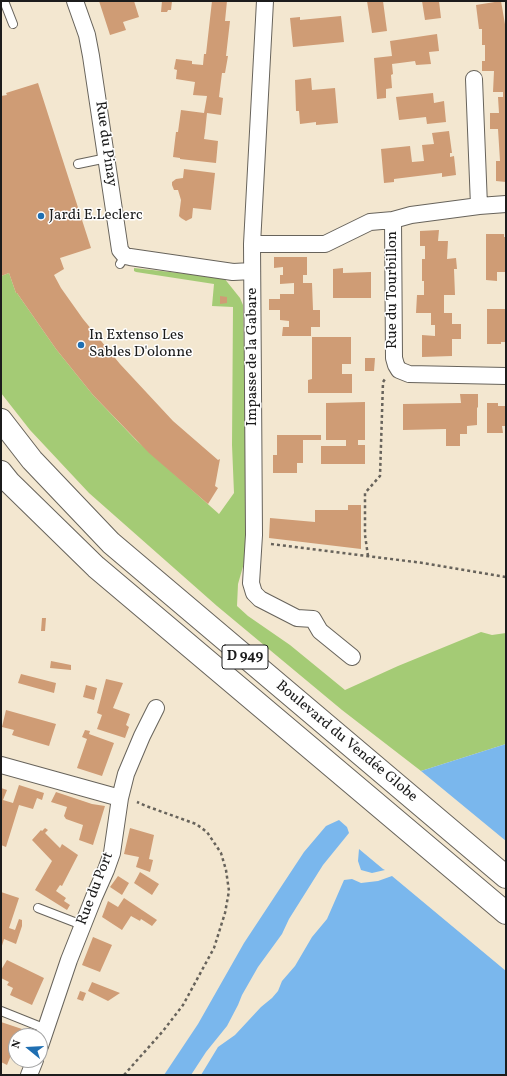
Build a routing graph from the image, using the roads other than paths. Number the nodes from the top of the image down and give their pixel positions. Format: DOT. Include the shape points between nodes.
graph roads {
  1 [pos="4,1"];
  2 [pos="75,1"];
  3 [pos="265,1"];
  4 [pos="13,24"];
  5 [pos="474,79"];
  6 [pos="107,158"];
  7 [pos="78,164"];
  8 [pos="506,204"];
  9 [pos="479,206"];
  10 [pos="393,220"];
  11 [pos="252,244"];
  12 [pos="252,271"];
  13 [pos="506,376"];
  14 [pos="1,420"];
  15 [pos="1,472"];
  16 [pos="352,658"];
  17 [pos="156,708"];
  18 [pos="1,765"];
  19 [pos="120,798"];
  20 [pos="506,877"];
  21 [pos="38,908"];
  22 [pos="506,913"];
  23 [pos="82,925"];
  24 [pos="1,1011"];
  25 [pos="44,1028"];
  26 [pos="46,1028"];
  1 -- 4 [label="lane"];
  2 -- 6 [label="street, Rue du Pinay" via="88,42"];
  3 -- 11 [label="street, Impasse de la Gabare"];
  5 -- 9 [label="street"];
  6 -- 7 [label="lane"];
  6 -- 12 [label="street, Rue du Pinay" via="123,260 233,272"];
  8 -- 9 [label="street, Rue du Tourbillon"];
  9 -- 10 [label="street, Rue du Tourbillon" via="411,215"];
  10 -- 11 [label="street, Rue du Tourbillon" via="370,222 325,244"];
  10 -- 13 [label="street, Rue du Tourbillon" via="394,358 399,370 408,374"];
  11 -- 12 [label="street, Impasse de la Gabare"];
  12 -- 16 [label="street, Impasse de la Gabare" via="254,542 251,583 254,593 260,599 298,618 312,619 320,631"];
  14 -- 20 [label="main road, Boulevard du Vendée Globe / D 949" via="32,460 110,543"];
  15 -- 22 [label="main road, Boulevard du Vendée Globe / D 949" via="96,567"];
  17 -- 19 [label="street, Rue du Port" via="126,774"];
  18 -- 19 [label="street"];
  19 -- 23 [label="street, Rue du Port" via="112,853"];
  21 -- 23 [label="lane"];
  23 -- 26 [label="street, Rue du Port"];
  24 -- 25 [label="lane"];
}
